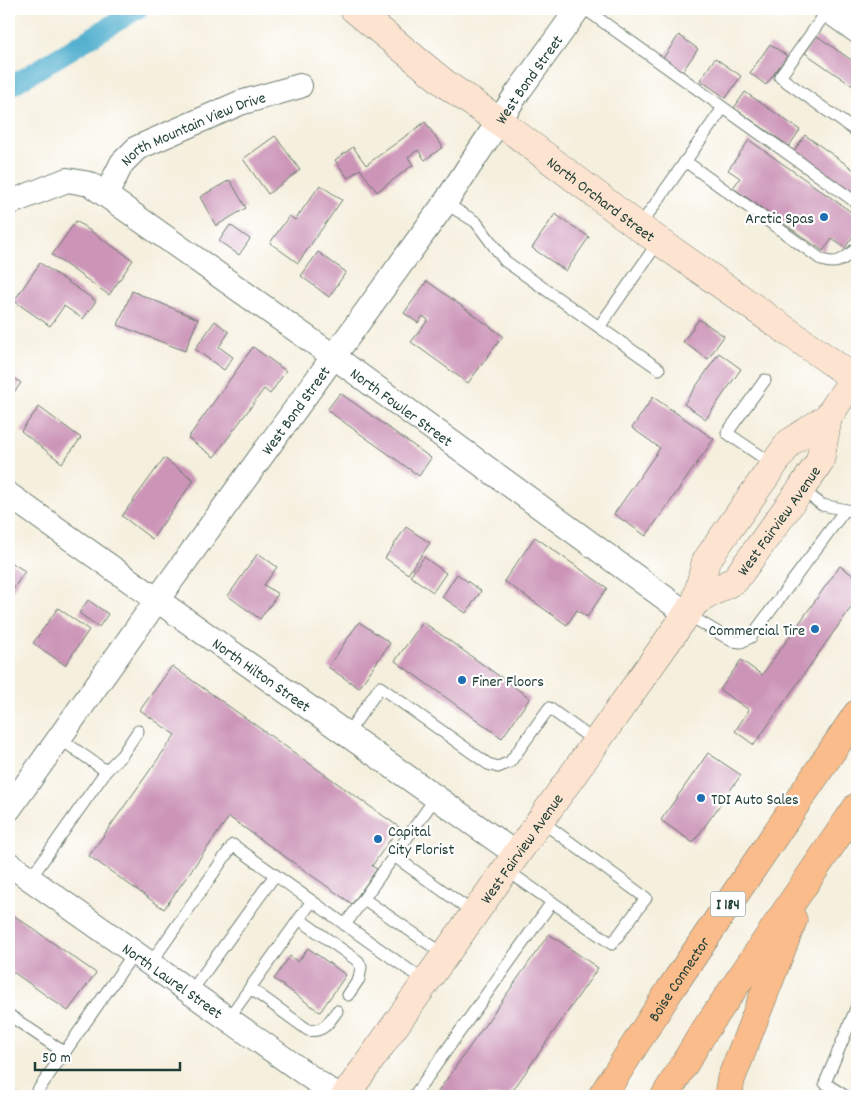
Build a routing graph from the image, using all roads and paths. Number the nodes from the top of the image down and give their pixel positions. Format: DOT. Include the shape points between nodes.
graph roads {
  1 [pos="354,9"];
  2 [pos="578,9"];
  3 [pos="585,9"];
  4 [pos="827,9"];
  5 [pos="857,31"];
  6 [pos="300,86"];
  7 [pos="724,108"];
  8 [pos="499,121"];
  9 [pos="857,132"];
  10 [pos="685,161"];
  11 [pos="98,190"];
  12 [pos="9,203"];
  13 [pos="445,203"];
  14 [pos="857,203"];
  15 [pos="649,234"];
  16 [pos="857,248"];
  17 [pos="599,327"];
  18 [pos="333,356"];
  19 [pos="659,369"];
  20 [pos="856,377"];
  21 [pos="765,380"];
  22 [pos="828,417"];
  23 [pos="774,465"];
  24 [pos="801,489"];
  25 [pos="9,495"];
  26 [pos="845,510"];
  27 [pos="857,512"];
  28 [pos="157,600"];
  29 [pos="692,607"];
  30 [pos="857,714"];
  31 [pos="138,731"];
  32 [pos="347,734"];
  33 [pos="59,738"];
  34 [pos="596,742"];
  35 [pos="106,771"];
  36 [pos="436,797"];
  37 [pos="857,807"];
  38 [pos="9,809"];
  39 [pos="540,820"];
  40 [pos="394,856"];
  41 [pos="511,862"];
  42 [pos="9,864"];
  43 [pos="811,874"];
  44 [pos="275,875"];
  45 [pos="30,880"];
  46 [pos="364,898"];
  47 [pos="312,901"];
  48 [pos="552,902"];
  49 [pos="474,913"];
  50 [pos="299,920"];
  51 [pos="345,925"];
  52 [pos="445,955"];
  53 [pos="142,959"];
  54 [pos="426,982"];
  55 [pos="250,988"];
  56 [pos="190,993"];
  57 [pos="348,995"];
  58 [pos="857,1006"];
  59 [pos="337,1011"];
  60 [pos="9,1014"];
  61 [pos="228,1019"];
  62 [pos="65,1053"];
  63 [pos="346,1095"];
  64 [pos="840,1095"];
  65 [pos="34,1096"];
  66 [pos="414,1096"];
  67 [pos="602,1096"];
  68 [pos="664,1096"];
  69 [pos="728,1096"];
  1 -- 8 [label="main road, North Orchard Street" via="447,85"];
  2 -- 8 [label="street, West Bond Street"];
  3 -- 7 [label="lane"];
  4 -- 5 [label="street"];
  4 -- 9 [label="lane" via="780,76"];
  6 -- 11 [label="street, North Mountain View Drive" via="240,103 137,148"];
  7 -- 10 [label="lane"];
  7 -- 14 [label="lane"];
  8 -- 13 [label="street, West Bond Street"];
  8 -- 15 [label="main road, North Orchard Street"];
  10 -- 15 [label="lane"];
  10 -- 16 [label="lane" via="822,260 830,263 840,261"];
  11 -- 12 [label="street" via="67,180"];
  11 -- 18 [label="street, North Fowler Street"];
  13 -- 17 [label="lane" via="476,222 505,261"];
  13 -- 18 [label="street, West Bond Street"];
  15 -- 17 [label="lane"];
  15 -- 20 [label="main road, North Orchard Street"];
  17 -- 19 [label="lane"];
  18 -- 28 [label="street, West Bond Street"];
  18 -- 29 [label="street, North Fowler Street"];
  20 -- 22 [label="main road, West Fairview Avenue"];
  21 -- 23 [label="lane" via="727,433"];
  22 -- 23 [label="main road, West Fairview Avenue" via="789,442"];
  22 -- 24 [label="main road, West Fairview Avenue" via="820,461"];
  23 -- 29 [label="main road, West Fairview Avenue" via="706,561"];
  24 -- 26 [label="lane" via="822,505"];
  24 -- 29 [label="main road, West Fairview Avenue" via="735,580"];
  25 -- 28 [label="street, North Hilton Street"];
  26 -- 27 [label="lane"];
  26 -- 29 [label="lane" via="751,637 741,642 732,641"];
  28 -- 32 [label="street, North Hilton Street"];
  28 -- 33 [label="street, West Bond Street"];
  29 -- 34 [label="main road, West Fairview Avenue"];
  30 -- 67 [label="highway, Boise Connector / I 184"];
  31 -- 35 [label="lane"];
  32 -- 34 [label="lane" via="380,687 488,764 498,767 510,762 549,708"];
  32 -- 36 [label="street, North Hilton Street"];
  33 -- 35 [label="lane"];
  33 -- 38 [label="street, West Bond Street"];
  34 -- 39 [label="main road, West Fairview Avenue"];
  35 -- 45 [label="lane"];
  36 -- 40 [label="lane"];
  36 -- 41 [label="street, North Hilton Street"];
  37 -- 43 [label="highway"];
  39 -- 41 [label="main road, West Fairview Avenue"];
  39 -- 48 [label="lane" via="646,898 612,944"];
  40 -- 46 [label="lane"];
  40 -- 49 [label="lane"];
  41 -- 48 [label="lane"];
  41 -- 49 [label="main road, West Fairview Avenue"];
  42 -- 45 [label="street, North Laurel Street"];
  43 -- 68 [label="highway"];
  43 -- 69 [label="highway" via="731,1079"];
  44 -- 47 [label="lane"];
  44 -- 53 [label="lane" via="233,845"];
  44 -- 56 [label="lane"];
  45 -- 53 [label="street, North Laurel Street"];
  46 -- 51 [label="lane"];
  46 -- 52 [label="lane"];
  47 -- 50 [label="lane"];
  47 -- 51 [label="lane"];
  48 -- 66 [label="lane"];
  49 -- 52 [label="main road, West Fairview Avenue"];
  50 -- 55 [label="lane"];
  50 -- 57 [label="lane" via="358,961 361,967 359,979"];
  51 -- 54 [label="lane"];
  52 -- 54 [label="main road, West Fairview Avenue"];
  53 -- 56 [label="street, North Laurel Street"];
  53 -- 62 [label="lane"];
  54 -- 63 [label="main road, West Fairview Avenue"];
  55 -- 59 [label="lane" via="308,1030 324,1028"];
  55 -- 61 [label="lane"];
  56 -- 61 [label="street, North Laurel Street"];
  58 -- 64 [label="lane" via="825,1083"];
  60 -- 62 [label="lane"];
  61 -- 63 [label="street, North Laurel Street"];
  62 -- 65 [label="lane"];
}
